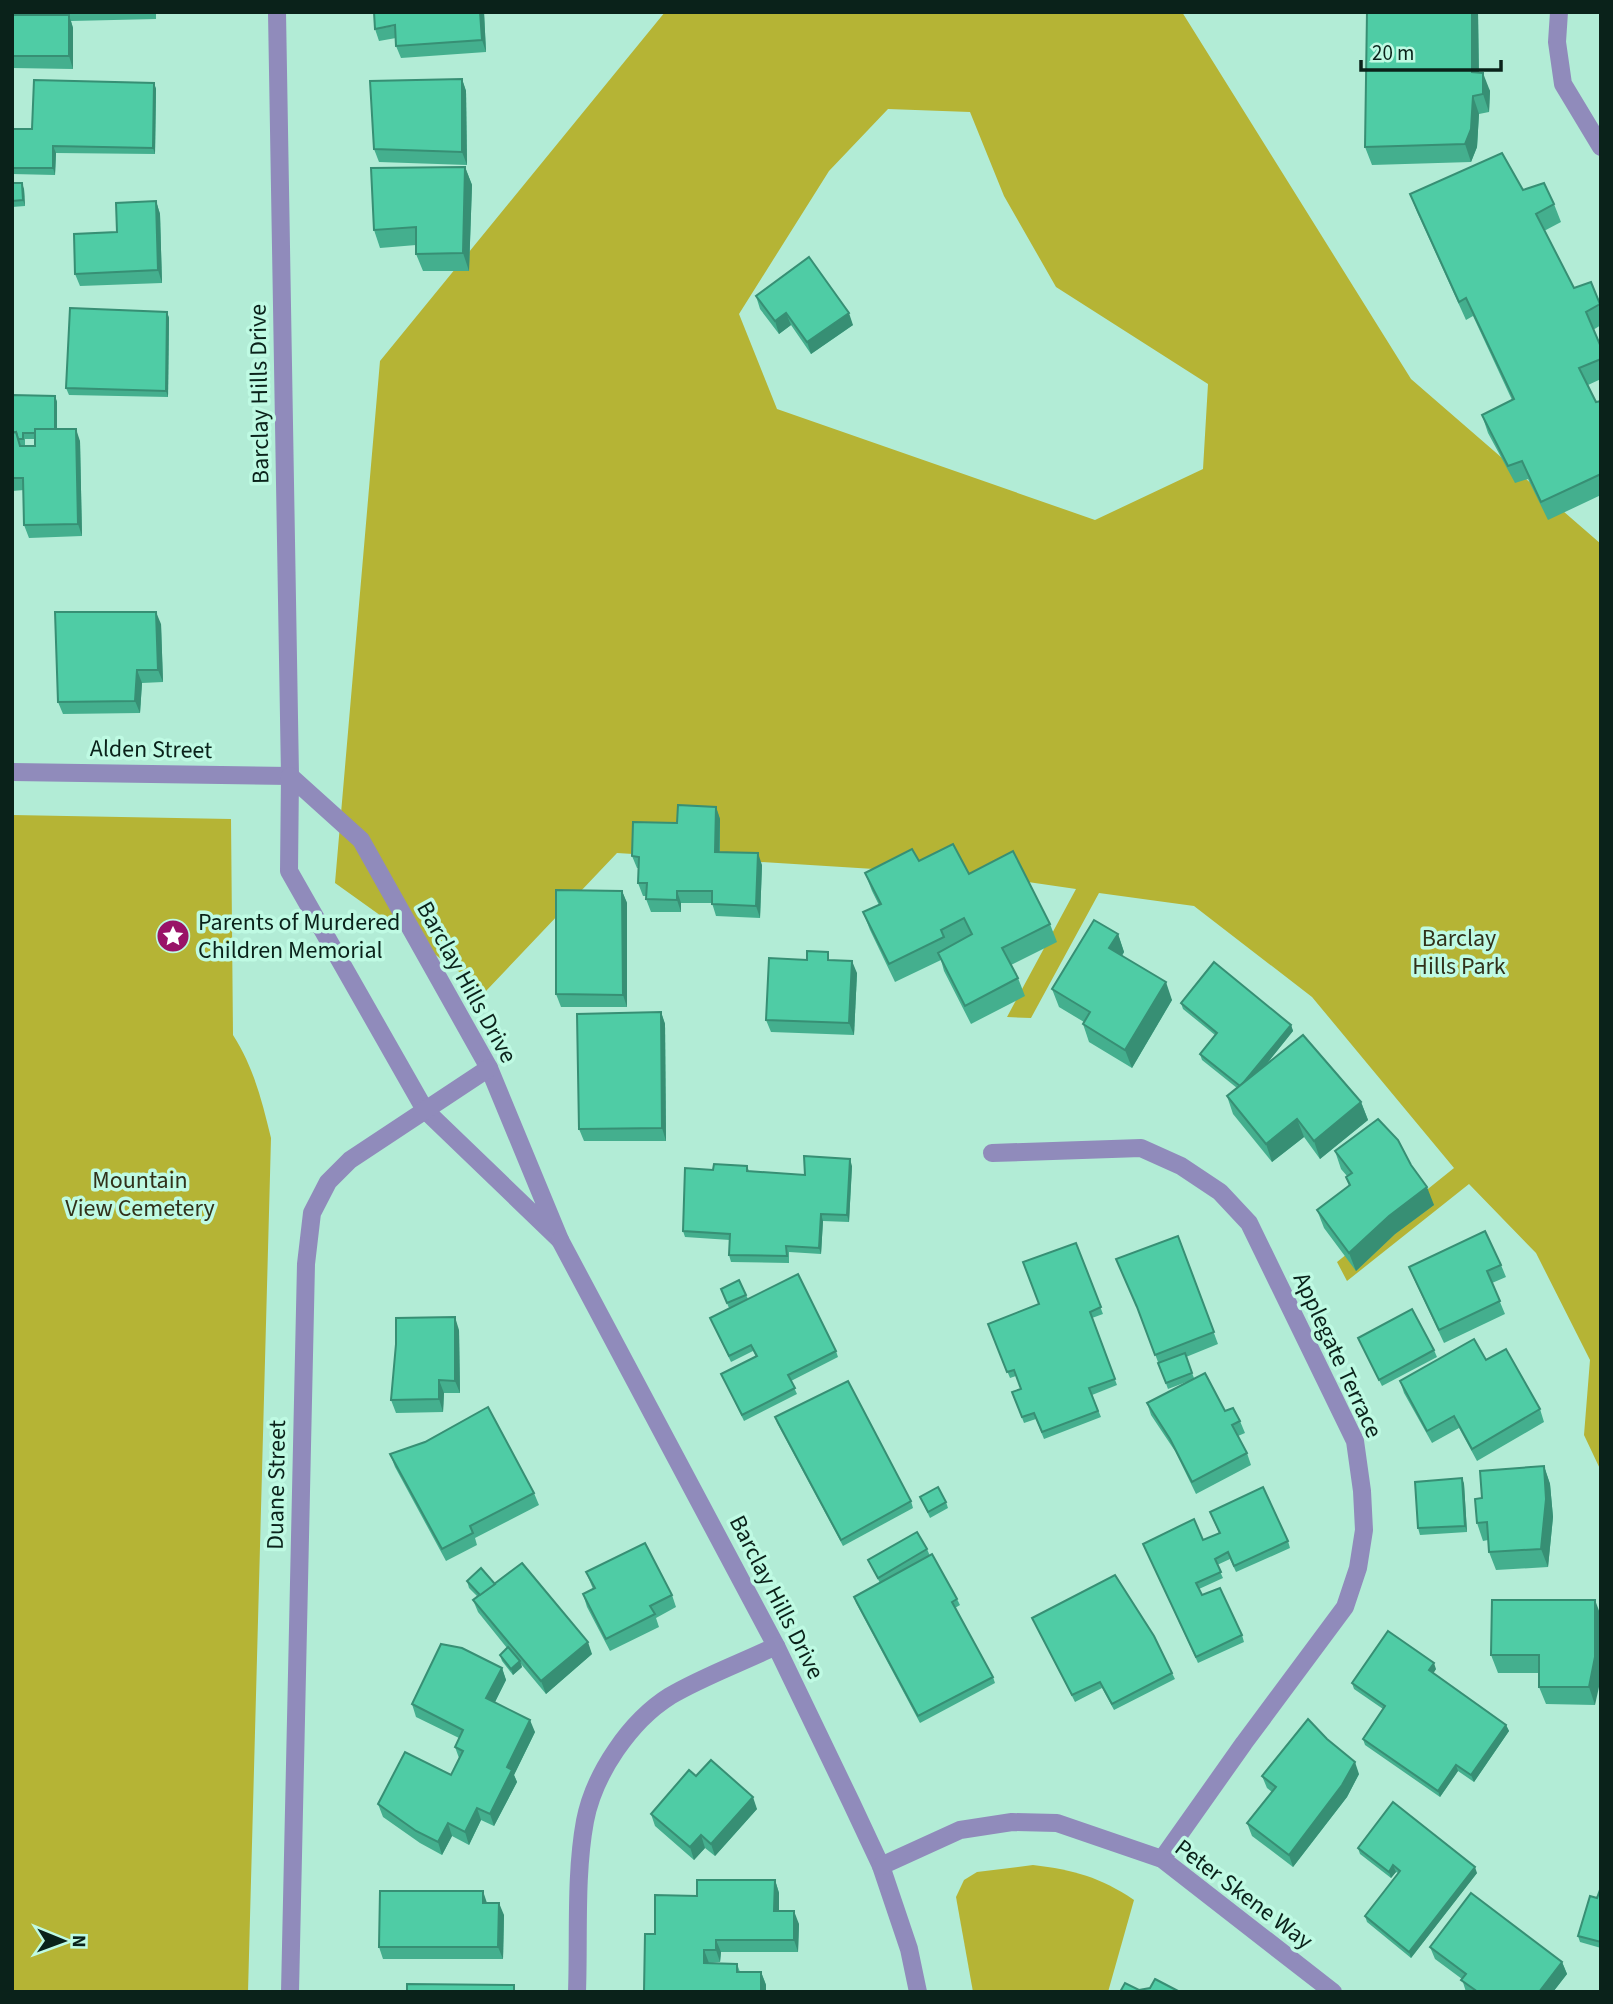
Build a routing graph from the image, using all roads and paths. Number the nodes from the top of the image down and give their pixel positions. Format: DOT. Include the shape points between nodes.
graph roads {
  1 [pos="277,12"];
  2 [pos="1559,12"];
  3 [pos="1601,147"];
  4 [pos="12,772"];
  5 [pos="290,776"];
  6 [pos="489,1068"];
  7 [pos="425,1110"];
  8 [pos="992,1153"];
  9 [pos="560,1240"];
  10 [pos="776,1646"];
  11 [pos="1162,1859"];
  12 [pos="881,1866"];
  13 [pos="290,1992"];
  14 [pos="577,1992"];
  15 [pos="918,1992"];
  16 [pos="1333,1992"];
  1 -- 5 [label="street, Barclay Hills Drive"];
  2 -- 3 [label="street" via="1563,84"];
  4 -- 5 [label="street, Alden Street"];
  5 -- 6 [label="street, Barclay Hills Drive" via="361,840"];
  5 -- 7 [label="street, Barclay Hills Drive" via="289,871"];
  6 -- 7 [label="street, Duane Street"];
  6 -- 9 [label="street, Barclay Hills Drive"];
  7 -- 9 [label="street, Barclay Hills Drive"];
  7 -- 13 [label="street, Duane Street" via="350,1160 328,1182 312,1213 306,1264"];
  8 -- 11 [label="street, Applegate Terrace" via="1141,1148 1181,1166 1220,1192 1249,1223 1355,1441 1364,1530 1345,1607"];
  9 -- 10 [label="street, Barclay Hills Drive"];
  10 -- 12 [label="street, Barclay Hills Drive"];
  10 -- 14 [label="street" via="670,1696 638,1721 606,1765 585,1819"];
  11 -- 12 [label="street, Peter Skene Way" via="1057,1823 1012,1822 960,1830"];
  11 -- 16 [label="street, Peter Skene Way"];
  12 -- 15 [label="street, Barclay Hills Drive"];
}
